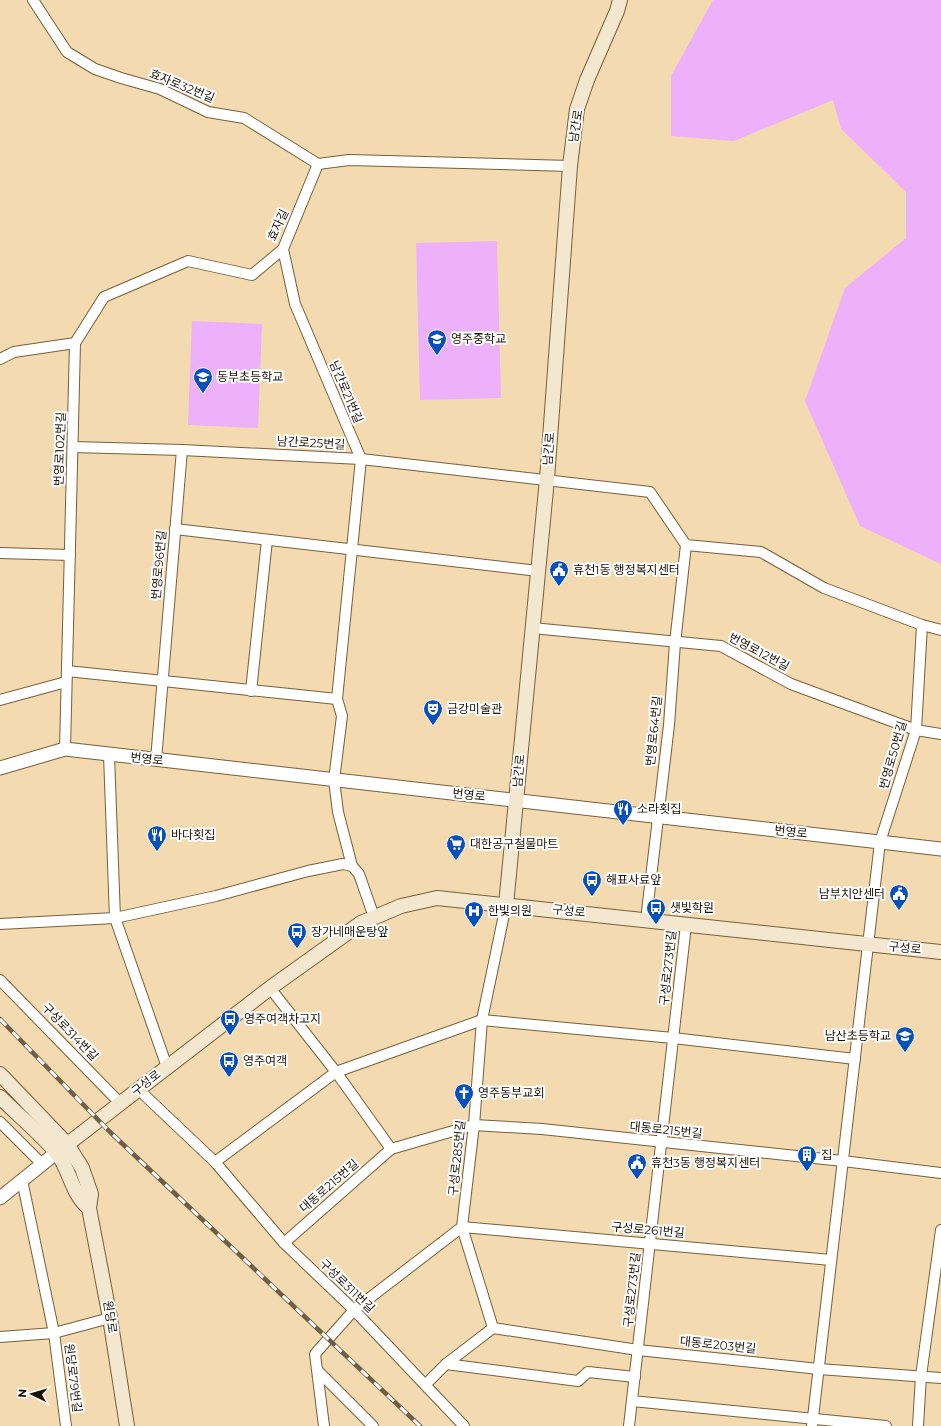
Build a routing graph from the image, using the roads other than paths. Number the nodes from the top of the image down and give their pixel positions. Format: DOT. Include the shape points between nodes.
graph roads {
  1 [pos="33,0"];
  2 [pos="620,0"];
  3 [pos="318,164"];
  4 [pos="570,166"];
  5 [pos="283,249"];
  6 [pos="75,343"];
  7 [pos="0,359"];
  8 [pos="73,447"];
  9 [pos="182,450"];
  10 [pos="360,459"];
  11 [pos="546,479"];
  12 [pos="175,529"];
  13 [pos="267,540"];
  14 [pos="686,545"];
  15 [pos="351,549"];
  16 [pos="0,553"];
  17 [pos="70,555"];
  18 [pos="538,571"];
  19 [pos="922,625"];
  20 [pos="532,628"];
  21 [pos="941,630"];
  22 [pos="675,643"];
  23 [pos="67,671"];
  24 [pos="66,682"];
  25 [pos="163,682"];
  26 [pos="251,691"];
  27 [pos="337,699"];
  28 [pos="0,700"];
  29 [pos="916,730"];
  30 [pos="941,734"];
  31 [pos="64,749"];
  32 [pos="109,755"];
  33 [pos="156,760"];
  34 [pos="0,768"];
  35 [pos="334,780"];
  36 [pos="516,801"];
  37 [pos="658,817"];
  38 [pos="880,842"];
  39 [pos="941,849"];
  40 [pos="352,866"];
  41 [pos="506,905"];
  42 [pos="374,917"];
  43 [pos="115,918"];
  44 [pos="646,920"];
  45 [pos="0,924"];
  46 [pos="686,925"];
  47 [pos="868,944"];
  48 [pos="941,952"];
  49 [pos="0,980"];
  50 [pos="270,988"];
  51 [pos="482,1020"];
  52 [pos="673,1038"];
  53 [pos="855,1059"];
  54 [pos="167,1067"];
  55 [pos="336,1072"];
  56 [pos="0,1074"];
  57 [pos="138,1090"];
  58 [pos="0,1097"];
  59 [pos="120,1103"];
  60 [pos="0,1122"];
  61 [pos="474,1125"];
  62 [pos="661,1143"];
  63 [pos="62,1149"];
  64 [pos="391,1149"];
  65 [pos="843,1161"];
  66 [pos="215,1162"];
  67 [pos="43,1165"];
  68 [pos="941,1173"];
  69 [pos="22,1180"];
  70 [pos="0,1198"];
  71 [pos="462,1227"];
  72 [pos="941,1230"];
  73 [pos="284,1243"];
  74 [pos="650,1243"];
  75 [pos="831,1260"];
  76 [pos="354,1310"];
  77 [pos="110,1318"];
  78 [pos="493,1328"];
  79 [pos="54,1332"];
  80 [pos="0,1337"];
  81 [pos="638,1350"];
  82 [pos="446,1364"];
  83 [pos="819,1369"];
  84 [pos="318,1371"];
  85 [pos="921,1376"];
  86 [pos="635,1377"];
  87 [pos="941,1378"];
  88 [pos="426,1384"];
  89 [pos="632,1401"];
  90 [pos="812,1423"];
  91 [pos="66,1426"];
  92 [pos="127,1426"];
  93 [pos="324,1426"];
  94 [pos="373,1426"];
  95 [pos="464,1426"];
  96 [pos="629,1426"];
  97 [pos="886,1426"];
  98 [pos="918,1426"];
  1 -- 3 [label="street, 효자로32번길" via="67,52 95,69 160,89 208,112 244,118"];
  2 -- 4 [label="main road, 남간로" via="587,80 578,109"];
  3 -- 4 [label="street" via="349,160"];
  3 -- 5 [label="street, 효자길"];
  4 -- 11 [label="main road, 남간로"];
  5 -- 6 [label="street, 효자길" via="252,275 188,261 104,297"];
  5 -- 10 [label="street, 남간로21번길" via="295,304"];
  6 -- 7 [label="street" via="14,352"];
  6 -- 8 [label="street, 번영로102번길"];
  8 -- 9 [label="street, 남간로25번길"];
  8 -- 17 [label="street, 번영로102번길"];
  9 -- 10 [label="street, 남간로25번길"];
  9 -- 12 [label="street, 번영로96번길"];
  10 -- 11 [label="street, 남간로25번길"];
  10 -- 15 [label="street, 남간로21번길"];
  11 -- 14 [label="street" via="650,492"];
  11 -- 18 [label="main road, 남간로"];
  12 -- 13 [label="street"];
  12 -- 25 [label="street, 번영로96번길"];
  13 -- 15 [label="street"];
  13 -- 26 [label="street"];
  14 -- 19 [label="street" via="761,552 824,588"];
  14 -- 22 [label="street, 번영로64번길"];
  15 -- 18 [label="street"];
  15 -- 27 [label="street, 남간로21번길"];
  16 -- 17 [label="street"];
  17 -- 23 [label="street, 번영로102번길"];
  18 -- 20 [label="main road, 남간로"];
  19 -- 21 [label="street"];
  19 -- 29 [label="street, 번영로50번길"];
  20 -- 22 [label="street, 번영로12번길"];
  20 -- 36 [label="main road, 남간로"];
  22 -- 29 [label="street, 번영로12번길" via="721,646 791,684"];
  22 -- 37 [label="street, 번영로64번길" via="669,725"];
  23 -- 24 [label="street, 번영로102번길"];
  23 -- 25 [label="street"];
  24 -- 28 [label="street"];
  24 -- 31 [label="street, 번영로102번길"];
  25 -- 26 [label="street"];
  25 -- 33 [label="street, 번영로96번길"];
  26 -- 27 [label="street"];
  27 -- 35 [label="street, 남간로21번길" via="342,716"];
  29 -- 30 [label="street, 번영로12번길"];
  29 -- 38 [label="street, 번영로50번길"];
  31 -- 32 [label="street, 번영로"];
  31 -- 34 [label="street, 번영로"];
  32 -- 33 [label="street, 번영로"];
  32 -- 43 [label="street"];
  33 -- 35 [label="street, 번영로"];
  35 -- 36 [label="street, 번영로"];
  35 -- 40 [label="street, 남간로21번길" via="338,812"];
  36 -- 37 [label="street, 번영로"];
  36 -- 41 [label="main road, 남간로"];
  37 -- 38 [label="street, 번영로"];
  37 -- 44 [label="street, 번영로64번길"];
  38 -- 39 [label="street, 번영로"];
  38 -- 47 [label="street"];
  40 -- 42 [label="street, 남간로21번길" via="359,874"];
  40 -- 43 [label="street" via="343,864 308,871 216,896"];
  41 -- 42 [label="main road, 구성로" via="437,898 401,906"];
  41 -- 44 [label="main road, 구성로"];
  41 -- 51 [label="street, 구성로285번길"];
  42 -- 50 [label="main road, 구성로" via="361,923"];
  43 -- 45 [label="street"];
  43 -- 54 [label="street"];
  44 -- 46 [label="main road, 구성로"];
  46 -- 47 [label="main road, 구성로"];
  46 -- 52 [label="street, 구성로273번길"];
  47 -- 48 [label="main road, 구성로"];
  47 -- 53 [label="street"];
  49 -- 59 [label="street, 구성로314번길"];
  50 -- 54 [label="main road, 구성로"];
  50 -- 55 [label="street"];
  51 -- 52 [label="street"];
  51 -- 55 [label="street"];
  51 -- 61 [label="street, 구성로285번길"];
  52 -- 53 [label="street"];
  52 -- 62 [label="street, 구성로273번길"];
  53 -- 65 [label="street"];
  54 -- 57 [label="main road, 구성로"];
  55 -- 64 [label="street"];
  55 -- 66 [label="street"];
  56 -- 63 [label="main road, 원당로"];
  57 -- 59 [label="main road, 구성로"];
  57 -- 66 [label="street, 구성로311번길"];
  58 -- 63 [label="main road, 원당로"];
  59 -- 63 [label="main road, 구성로"];
  60 -- 67 [label="street"];
  61 -- 62 [label="street, 대동로215번길" via="542,1129"];
  61 -- 64 [label="street, 대동로215번길"];
  61 -- 71 [label="street, 구성로285번길"];
  62 -- 65 [label="street, 대동로215번길"];
  62 -- 74 [label="street, 구성로273번길"];
  63 -- 67 [label="street, 구성로"];
  63 -- 77 [label="main road, 원당로" via="66,1167 80,1201 89,1208"];
  64 -- 73 [label="street, 대동로215번길"];
  65 -- 68 [label="street, 대동로215번길"];
  65 -- 75 [label="street"];
  66 -- 73 [label="street, 구성로311번길"];
  67 -- 69 [label="street, 구성로"];
  69 -- 70 [label="street, 구성로"];
  69 -- 79 [label="street"];
  71 -- 74 [label="street, 구성로261번길"];
  71 -- 76 [label="street"];
  71 -- 78 [label="street, 구성로285번길"];
  72 -- 85 [label="street"];
  73 -- 76 [label="street, 구성로311번길"];
  74 -- 75 [label="street, 구성로261번길"];
  74 -- 81 [label="street, 구성로273번길"];
  75 -- 83 [label="street"];
  76 -- 84 [label="street" via="315,1354"];
  76 -- 88 [label="street, 구성로311번길"];
  77 -- 79 [label="street"];
  77 -- 92 [label="main road, 원당로"];
  78 -- 81 [label="street, 대동로203번길"];
  78 -- 82 [label="street"];
  79 -- 80 [label="street"];
  79 -- 91 [label="street, 원당로79번길"];
  81 -- 83 [label="street, 대동로203번길"];
  81 -- 86 [label="street, 구성로273번길"];
  82 -- 86 [label="street" via="578,1381 588,1372"];
  82 -- 88 [label="street"];
  83 -- 85 [label="street, 대동로203번길"];
  83 -- 90 [label="street"];
  84 -- 93 [label="street"];
  84 -- 94 [label="street"];
  85 -- 87 [label="street, 대동로203번길"];
  85 -- 98 [label="street"];
  86 -- 89 [label="street, 구성로273번길"];
  88 -- 95 [label="street, 구성로311번길"];
  89 -- 90 [label="street"];
  89 -- 96 [label="street, 구성로273번길"];
  90 -- 97 [label="street"];
}
